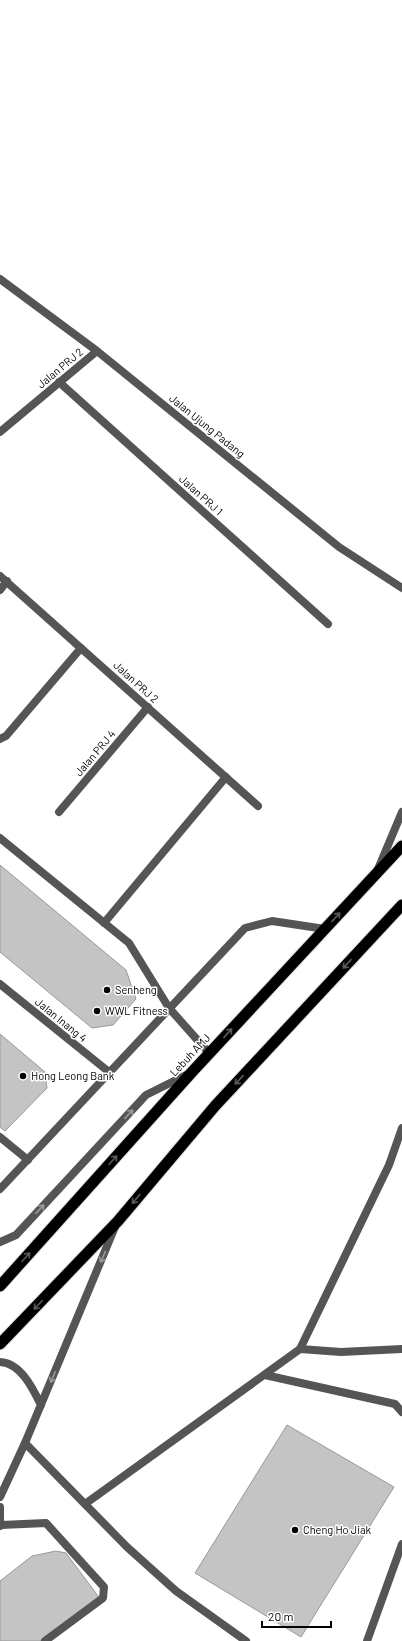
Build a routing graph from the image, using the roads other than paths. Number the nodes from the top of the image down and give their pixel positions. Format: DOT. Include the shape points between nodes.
graph roads {
  1 [pos="0,279"];
  2 [pos="96,351"];
  3 [pos="59,382"];
  4 [pos="0,432"];
  5 [pos="0,576"];
  6 [pos="7,581"];
  7 [pos="402,588"];
  8 [pos="0,590"];
  9 [pos="328,624"];
  10 [pos="81,648"];
  11 [pos="148,708"];
  12 [pos="0,739"];
  13 [pos="226,778"];
  14 [pos="258,806"];
  15 [pos="59,812"];
  16 [pos="402,812"];
  17 [pos="0,838"];
  18 [pos="402,846"];
  19 [pos="375,875"];
  20 [pos="402,905"];
  21 [pos="104,923"];
  22 [pos="325,929"];
  23 [pos="0,984"];
  24 [pos="169,1008"];
  25 [pos="209,1054"];
  26 [pos="109,1072"];
  27 [pos="192,1072"];
  28 [pos="402,1128"];
  29 [pos="0,1137"];
  30 [pos="28,1160"];
  31 [pos="0,1189"];
  32 [pos="118,1221"];
  33 [pos="0,1242"];
  34 [pos="0,1286"];
  35 [pos="0,1344"];
  36 [pos="300,1349"];
  37 [pos="402,1349"];
  38 [pos="0,1362"];
  39 [pos="265,1375"];
  40 [pos="41,1405"];
  41 [pos="402,1412"];
  42 [pos="25,1443"];
  43 [pos="0,1497"];
  44 [pos="85,1504"];
  45 [pos="0,1506"];
  46 [pos="0,1526"];
  47 [pos="402,1544"];
  48 [pos="45,1641"];
  49 [pos="246,1641"];
  50 [pos="367,1641"];
  1 -- 2 [label="street, Jalan Ujung Padang"];
  2 -- 3 [label="street, Jalan PRJ 2"];
  2 -- 7 [label="street, Jalan Ujung Padang" via="339,547"];
  3 -- 4 [label="street, Jalan PRJ 2"];
  3 -- 9 [label="street, Jalan PRJ 1"];
  5 -- 6 [label="street, Jalan PRJ 2"];
  6 -- 8 [label="street"];
  6 -- 10 [label="street, Jalan PRJ 2"];
  10 -- 11 [label="street, Jalan PRJ 2"];
  10 -- 12 [label="street" via="6,736"];
  11 -- 13 [label="street, Jalan PRJ 2"];
  11 -- 15 [label="street, Jalan PRJ 4"];
  13 -- 14 [label="street, Jalan PRJ 2"];
  13 -- 21 [label="street"];
  16 -- 19 [label="street"];
  17 -- 21 [label="street"];
  18 -- 19 [label="highway, Lebuh AMJ"];
  22 -- 19 [label="highway, Lebuh AMJ, one-way"];
  20 -- 32 [label="highway, one-way" via="215,1106"];
  21 -- 24 [label="street" via="129,943"];
  22 -- 24 [label="street" via="272,921 244,928"];
  25 -- 22 [label="highway, Lebuh AMJ, one-way"];
  23 -- 26 [label="street, Jalan Inang 4"];
  24 -- 25 [label="street"];
  24 -- 26 [label="street"];
  25 -- 27 [label="highway, Lebuh AMJ"];
  26 -- 30 [label="street"];
  33 -- 27 [label="street, one-way" via="16,1235 146,1095"];
  34 -- 27 [label="highway, Lebuh AMJ, one-way"];
  28 -- 36 [label="street" via="389,1164"];
  29 -- 30 [label="street"];
  30 -- 31 [label="street"];
  32 -- 35 [label="highway, one-way"];
  32 -- 40 [label="street, one-way"];
  36 -- 37 [label="street" via="341,1352"];
  36 -- 39 [label="street"];
  38 -- 40 [label="street" via="6,1362 18,1371 30,1384"];
  39 -- 41 [label="street" via="395,1404"];
  39 -- 44 [label="street"];
  40 -- 42 [label="street"];
  42 -- 43 [label="street"];
  42 -- 44 [label="street"];
  44 -- 49 [label="street" via="127,1547 176,1591"];
  45 -- 46 [label="street"];
  46 -- 48 [label="street" via="46,1523 104,1587 103,1598"];
  47 -- 50 [label="street"];
}
